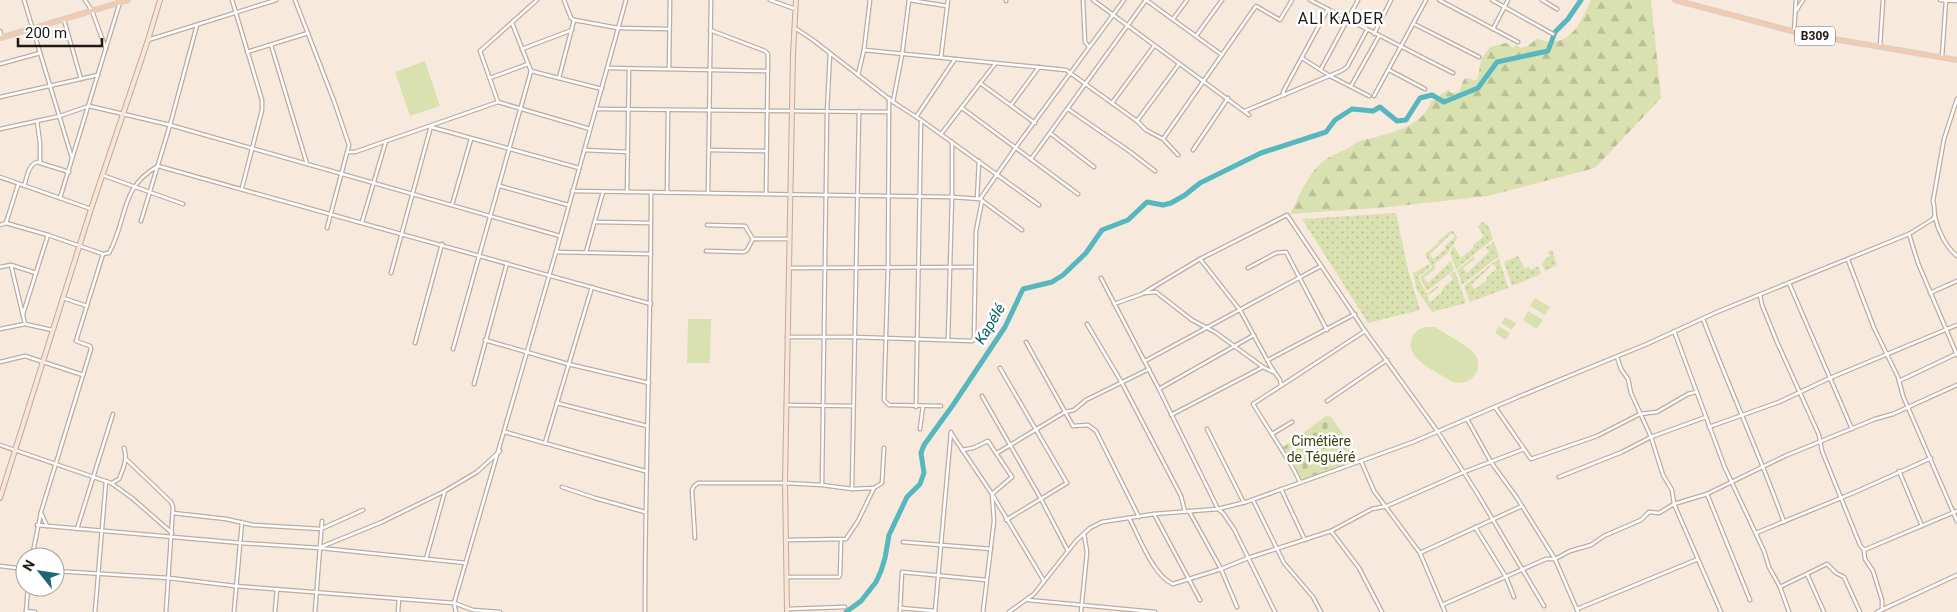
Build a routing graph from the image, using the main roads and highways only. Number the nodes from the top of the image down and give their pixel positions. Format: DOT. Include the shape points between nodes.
graph roads {
  1 [pos="128,0"];
  2 [pos="1675,0"];
  3 [pos="1,38"];
  4 [pos="1957,60"];
  1 -- 3 [label="main road"];
  2 -- 4 [label="main road, B309" via="1794,32"];
}
